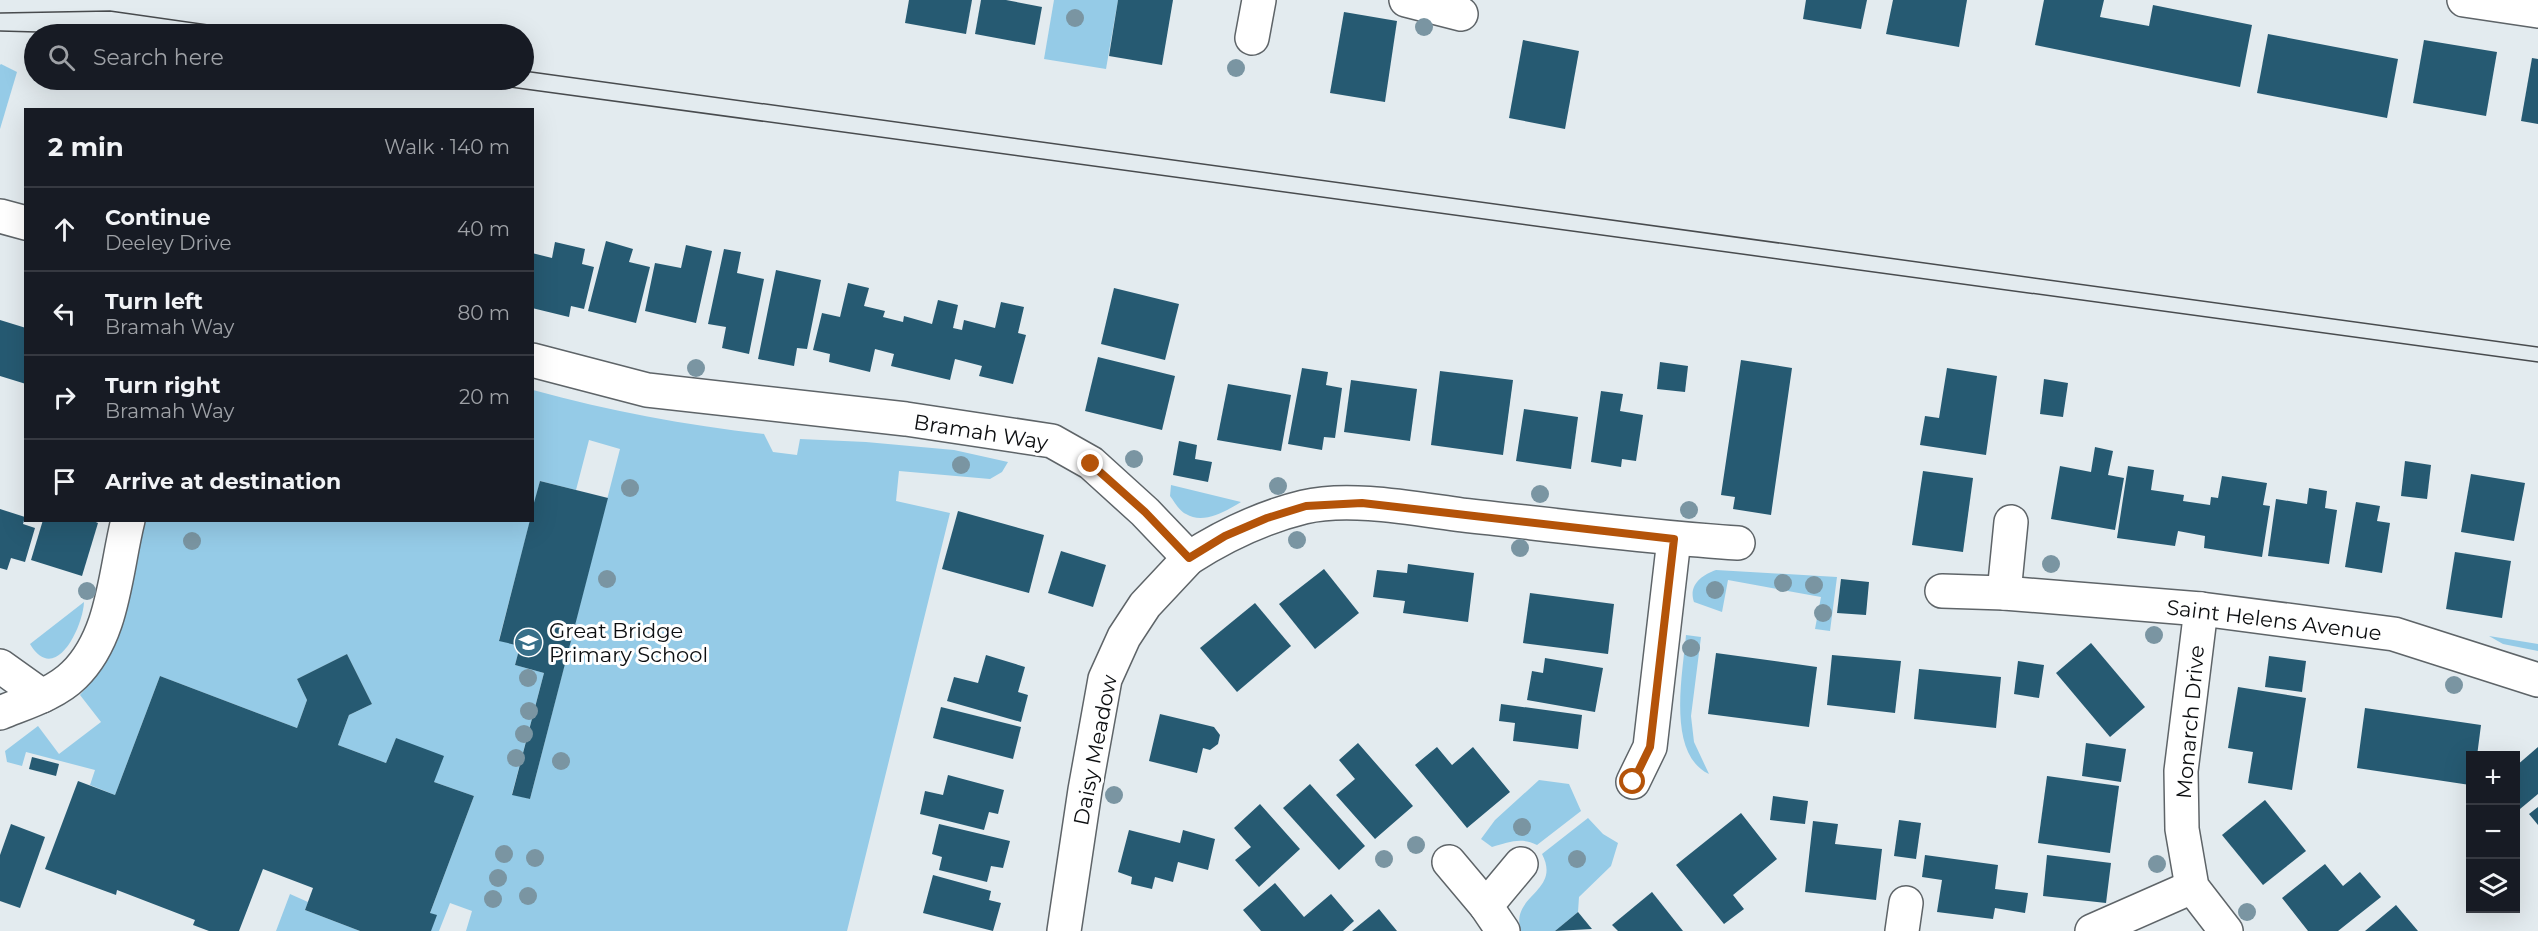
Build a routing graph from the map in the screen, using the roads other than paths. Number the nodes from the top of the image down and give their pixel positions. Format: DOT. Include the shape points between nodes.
graph roads {
  1 [pos="1259,0"];
  2 [pos="1406,0"];
  3 [pos="2464,0"];
  4 [pos="2538,11"];
  5 [pos="1461,14"];
  6 [pos="1252,38"];
  7 [pos="0,216"];
  8 [pos="24,222"];
  9 [pos="534,361"];
  10 [pos="128,522"];
  11 [pos="2011,522"];
  12 [pos="1674,539"];
  13 [pos="1738,543"];
  14 [pos="1189,558"];
  15 [pos="1942,591"];
  16 [pos="2004,593"];
  17 [pos="2201,609"];
  18 [pos="0,666"];
  19 [pos="2538,680"];
  20 [pos="42,696"];
  21 [pos="0,713"];
  22 [pos="1633,782"];
  23 [pos="1449,862"];
  24 [pos="1521,864"];
  25 [pos="2192,887"];
  26 [pos="1494,919"];
  27 [pos="1064,931"];
  28 [pos="2092,931"];
  29 [pos="2226,931"];
  1 -- 6 [label="street"];
  2 -- 5 [label="street"];
  3 -- 4 [label="street"];
  7 -- 8 [label="street"];
  9 -- 14 [label="street, Bramah Way" via="647,390 906,419 1052,441 1091,464"];
  10 -- 20 [label="street" via="110,607 96,648 73,676"];
  11 -- 16 [label="street"];
  12 -- 13 [label="street"];
  12 -- 14 [label="street" via="1362,503 1306,506 1267,518 1225,536"];
  12 -- 22 [label="street" via="1650,747"];
  14 -- 27 [label="street, Daisy Meadow" via="1145,605 1124,637 1105,679"];
  15 -- 16 [label="street, Saint Helens Avenue"];
  16 -- 17 [label="street, Saint Helens Avenue"];
  17 -- 19 [label="street, Saint Helens Avenue" via="2394,634"];
  17 -- 25 [label="street, Monarch Drive" via="2181,771 2182,829"];
  18 -- 20 [label="street"];
  20 -- 21 [label="street"];
  23 -- 26 [label="street"];
  24 -- 26 [label="street"];
  25 -- 28 [label="street"];
  25 -- 29 [label="street, Monarch Drive"];
}
